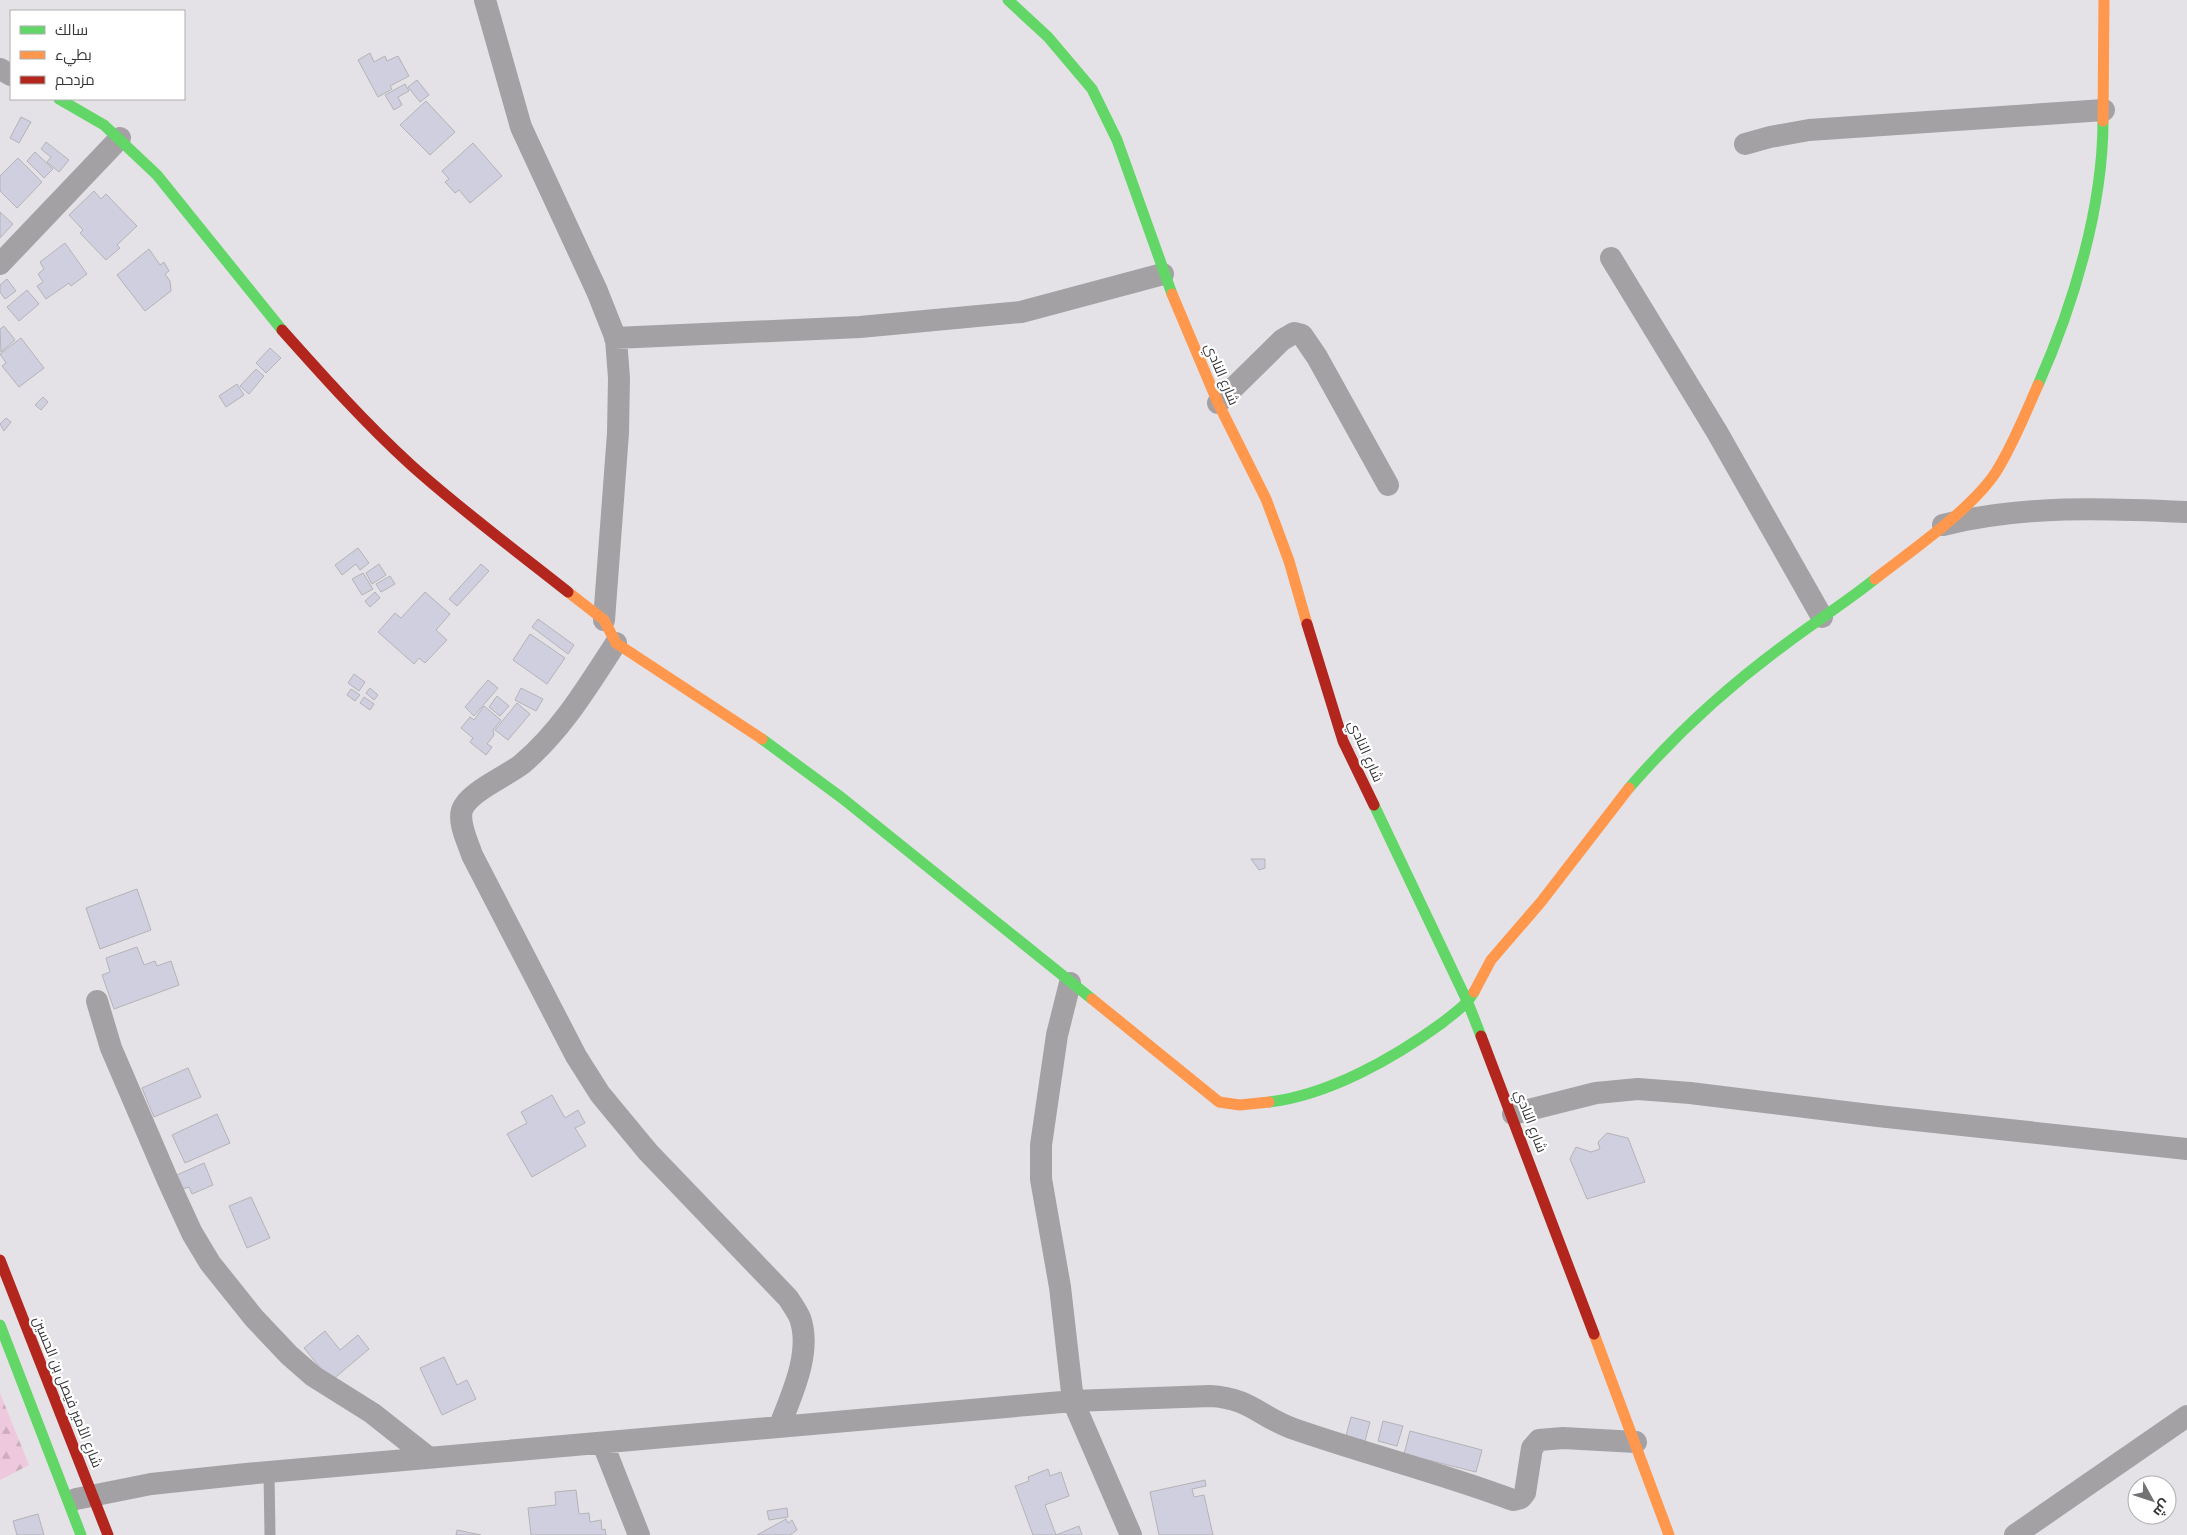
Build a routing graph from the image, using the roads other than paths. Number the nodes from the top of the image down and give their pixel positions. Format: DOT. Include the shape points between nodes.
graph roads {
  1 [pos="485,0"];
  2 [pos="1008,0"];
  3 [pos="2104,0"];
  4 [pos="61,100"];
  5 [pos="2104,110"];
  6 [pos="120,138"];
  7 [pos="1745,144"];
  8 [pos="1611,258"];
  9 [pos="0,264"];
  10 [pos="1163,274"];
  11 [pos="615,338"];
  12 [pos="1218,403"];
  13 [pos="1388,485"];
  14 [pos="2187,512"];
  15 [pos="1943,526"];
  16 [pos="1822,617"];
  17 [pos="604,620"];
  18 [pos="616,643"];
  19 [pos="1070,982"];
  20 [pos="97,1001"];
  21 [pos="1468,1003"];
  22 [pos="1513,1114"];
  23 [pos="2187,1149"];
  24 [pos="0,1260"];
  25 [pos="0,1325"];
  26 [pos="1072,1401"];
  27 [pos="2187,1416"];
  28 [pos="780,1425"];
  29 [pos="1636,1442"];
  30 [pos="603,1444"];
  31 [pos="429,1458"];
  32 [pos="269,1472"];
  33 [pos="93,1496"];
  34 [pos="67,1501"];
  35 [pos="81,1535"];
  36 [pos="108,1535"];
  37 [pos="270,1535"];
  38 [pos="639,1535"];
  39 [pos="1131,1535"];
  40 [pos="1669,1535"];
  41 [pos="2015,1535"];
  1 -- 11 [label="street" via="521,127 597,291"];
  2 -- 10 [label="street, شارع النادي" via="1048,37 1092,89 1117,140"];
  3 -- 5 [label="street"];
  4 -- 6 [label="street"];
  5 -- 7 [label="street" via="1809,130"];
  5 -- 15 [label="street" via="2103,149 2089,232 2065,314 2042,376 2016,437 2000,465 1977,494"];
  6 -- 9 [label="street"];
  6 -- 17 [label="street" via="180,202 292,342 409,463 457,505"];
  8 -- 16 [label="street" via="1717,432"];
  10 -- 11 [label="street" via="1021,312 860,327"];
  10 -- 12 [label="street, شارع النادي"];
  11 -- 17 [label="street" via="620,378 618,433"];
  12 -- 13 [label="street" via="1282,340 1294,334 1302,335 1317,356"];
  12 -- 21 [label="street, شارع النادي" via="1266,499 1289,561 1343,740"];
  14 -- 15 [label="street" via="2039,509 1971,518"];
  15 -- 16 [label="street"];
  16 -- 21 [label="street" via="1713,702 1663,748 1491,960"];
  17 -- 18 [label="street"];
  18 -- 19 [label="street" via="774,747 894,838"];
  18 -- 28 [label="street" via="568,716 546,741 515,769 465,804 461,818 463,828 472,855 576,1056 600,1094 648,1152 788,1298 800,1317 803,1336 799,1367"];
  19 -- 21 [label="street" via="1206,1094 1220,1102 1240,1105 1286,1100 1334,1084 1416,1042"];
  19 -- 26 [label="street" via="1057,1035 1041,1145 1040,1179 1060,1288"];
  20 -- 31 [label="street" via="111,1048 169,1183 210,1263 288,1355 313,1376 372,1413"];
  21 -- 22 [label="street, شارع النادي"];
  22 -- 23 [label="street" via="1615,1089 1638,1089"];
  22 -- 29 [label="street, شارع النادي"];
  24 -- 33 [label="street, شارع الأمير فيصل بن الحسين"];
  25 -- 34 [label="street"];
  26 -- 28 [label="street"];
  26 -- 29 [label="street" via="1230,1397 1294,1429 1513,1500 1521,1498 1524,1493 1532,1448 1539,1440"];
  26 -- 39 [label="street"];
  27 -- 41 [label="street"];
  28 -- 30 [label="street"];
  29 -- 40 [label="street, شارع النادي"];
  30 -- 31 [label="street"];
  30 -- 38 [label="street"];
  31 -- 32 [label="street"];
  32 -- 33 [label="street" via="151,1484"];
  32 -- 37 [label="lane"];
  33 -- 34 [label="street"];
  33 -- 36 [label="street, شارع الأمير فيصل بن الحسين"];
  34 -- 35 [label="street"];
}
